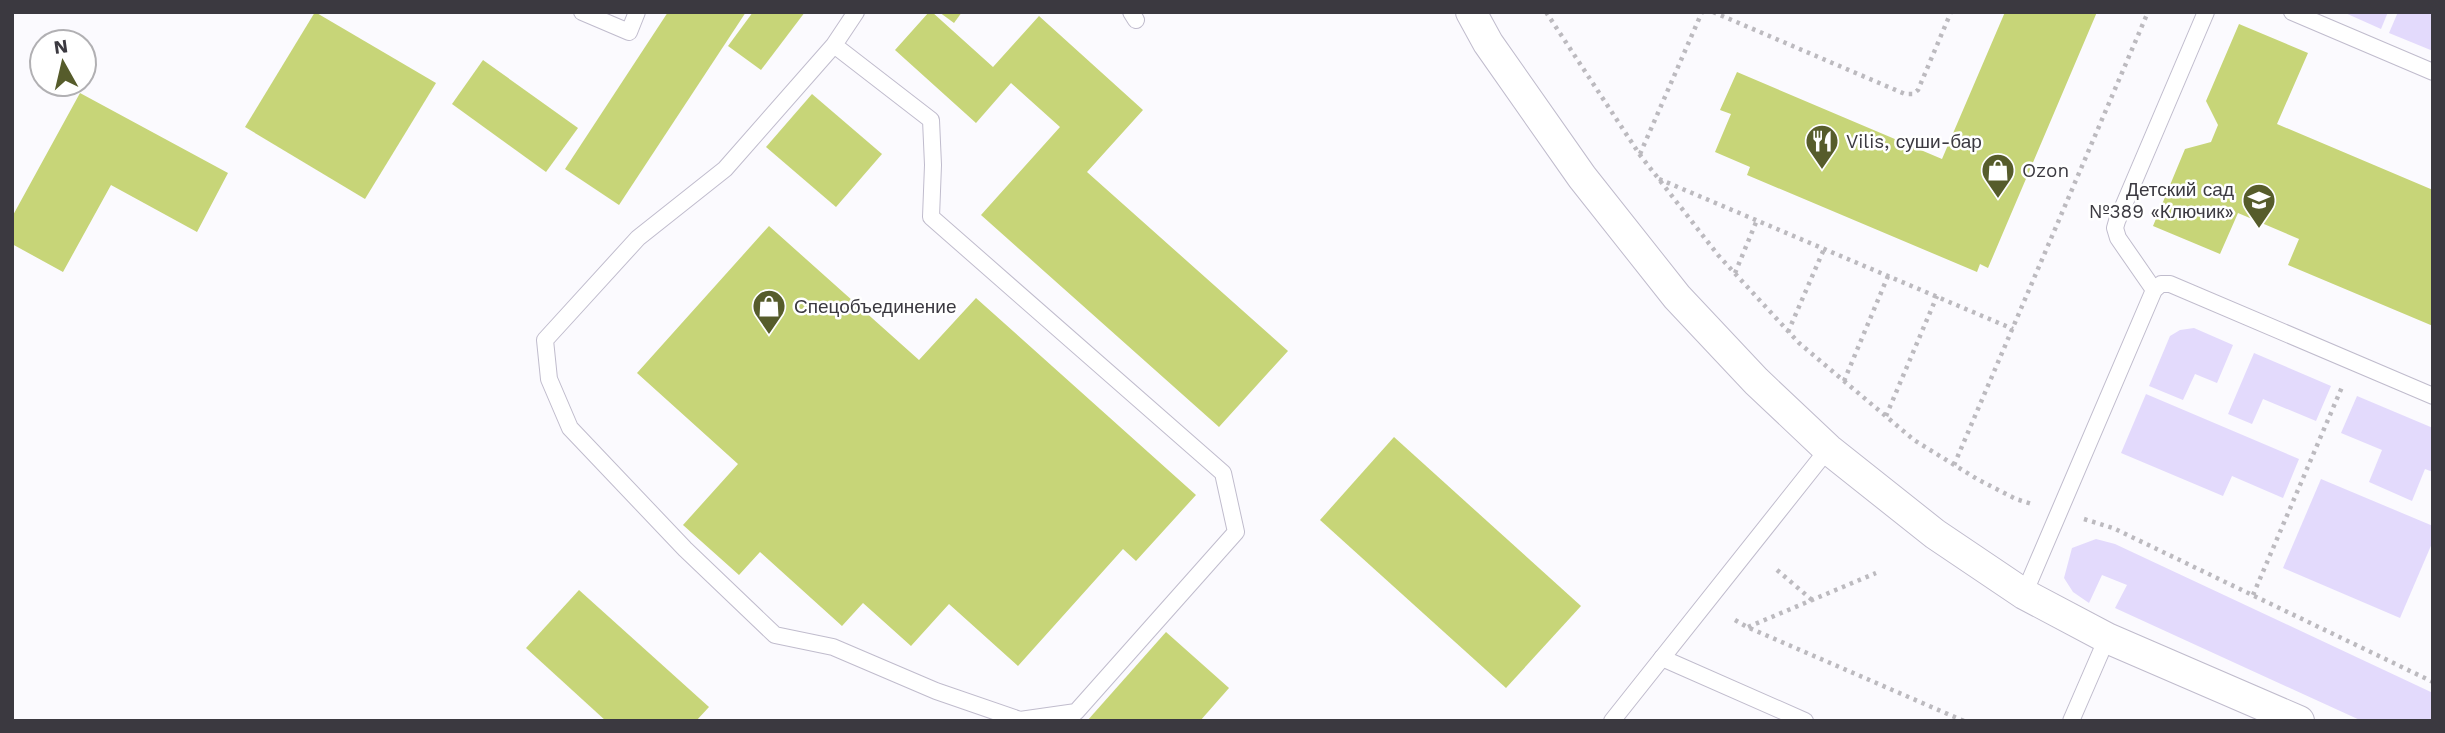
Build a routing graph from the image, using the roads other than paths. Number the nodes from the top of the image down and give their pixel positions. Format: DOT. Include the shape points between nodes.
graph roads {
  1 [pos="582,12"];
  2 [pos="637,12"];
  3 [pos="856,12"];
  4 [pos="1471,12"];
  5 [pos="2206,12"];
  6 [pos="2292,12"];
  7 [pos="834,45"];
  8 [pos="2433,72"];
  9 [pos="2154,290"];
  10 [pos="2433,396"];
  11 [pos="1828,449"];
  12 [pos="2024,594"];
  13 [pos="2107,638"];
  14 [pos="1662,658"];
  15 [pos="1612,721"];
  16 [pos="1805,721"];
  17 [pos="2071,721"];
  18 [pos="2299,721"];
  1 -- 2 [label="lane" via="629,32"];
  3 -- 7 [label="lane"];
  4 -- 11 [label="street" via="1582,177 1677,297"];
  5 -- 9 [label="lane" via="2117,221 2118,237"];
  6 -- 8 [label="lane"];
  7 -- 7 [label="lane" via="725,169 638,237 545,340 549,379 570,428 775,635 833,647 936,691 1020,720 1076,712 1236,532 1223,473 931,217 931,120"];
  9 -- 10 [label="lane" via="2170,284"];
  9 -- 12 [label="lane"];
  11 -- 12 [label="street" via="1935,534"];
  11 -- 14 [label="lane"];
  12 -- 13 [label="street"];
  13 -- 17 [label="lane"];
  13 -- 18 [label="street"];
  14 -- 15 [label="lane"];
  14 -- 16 [label="lane"];
}
